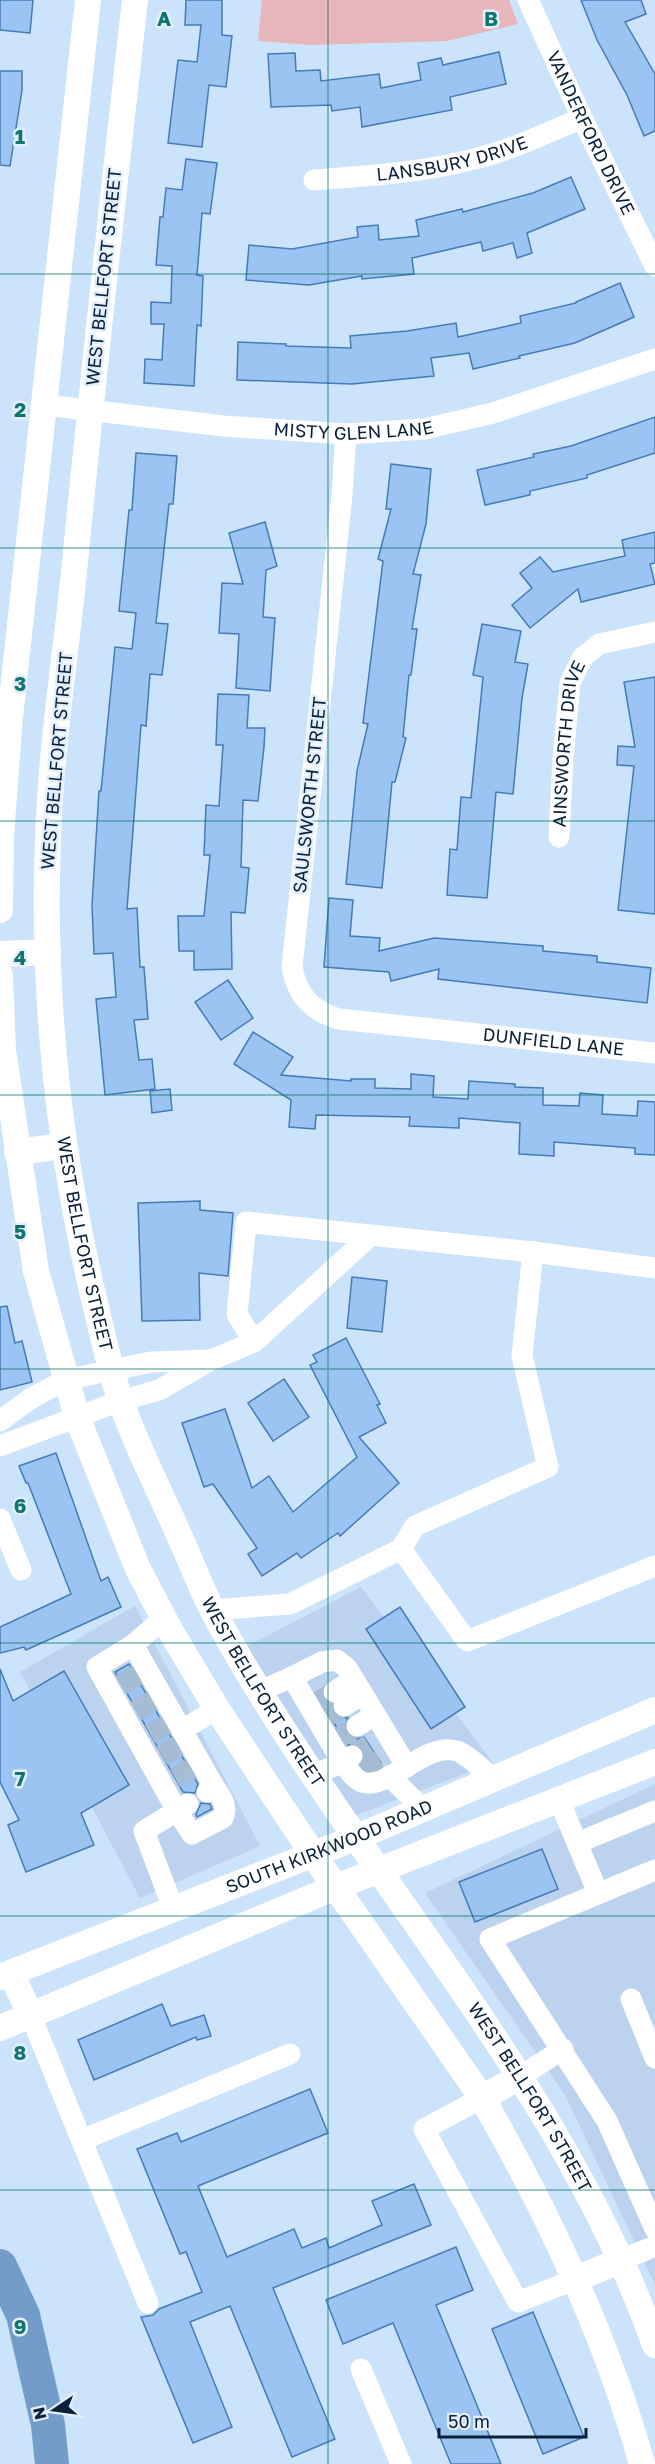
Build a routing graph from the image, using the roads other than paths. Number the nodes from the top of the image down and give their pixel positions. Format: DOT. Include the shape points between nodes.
graph roads {
  1 [pos="88,0"];
  2 [pos="135,0"];
  3 [pos="528,0"];
  4 [pos="582,118"];
  5 [pos="314,180"];
  6 [pos="655,266"];
  7 [pos="655,359"];
  8 [pos="45,405"];
  9 [pos="89,410"];
  10 [pos="346,434"];
  11 [pos="655,632"];
  12 [pos="559,837"];
  13 [pos="0,910"];
  14 [pos="48,952"];
  15 [pos="0,954"];
  16 [pos="0,975"];
  17 [pos="451,1030"];
  18 [pos="655,1053"];
  19 [pos="63,1146"];
  20 [pos="17,1152"];
  21 [pos="372,1235"];
  22 [pos="533,1252"];
  23 [pos="655,1268"];
  24 [pos="254,1342"];
  25 [pos="211,1360"];
  26 [pos="112,1371"];
  27 [pos="65,1380"];
  28 [pos="120,1401"];
  29 [pos="77,1417"];
  30 [pos="0,1421"];
  31 [pos="0,1446"];
  32 [pos="0,1519"];
  33 [pos="401,1549"];
  34 [pos="655,1566"];
  35 [pos="21,1570"];
  36 [pos="213,1610"];
  37 [pos="164,1618"];
  38 [pos="132,1645"];
  39 [pos="292,1677"];
  40 [pos="129,1680"];
  41 [pos="357,1687"];
  42 [pos="260,1691"];
  43 [pos="144,1706"];
  44 [pos="325,1708"];
  45 [pos="217,1709"];
  46 [pos="655,1710"];
  47 [pos="351,1731"];
  48 [pos="179,1732"];
  49 [pos="374,1760"];
  50 [pos="655,1763"];
  51 [pos="183,1774"];
  52 [pos="313,1776"];
  53 [pos="494,1779"];
  54 [pos="559,1800"];
  55 [pos="183,1807"];
  56 [pos="422,1808"];
  57 [pos="655,1811"];
  58 [pos="355,1838"];
  59 [pos="577,1843"];
  60 [pos="312,1853"];
  61 [pos="655,1869"];
  62 [pos="379,1871"];
  63 [pos="336,1887"];
  64 [pos="598,1893"];
  65 [pos="173,1908"];
  66 [pos="5,1975"];
  67 [pos="631,1999"];
  68 [pos="30,2014"];
  69 [pos="0,2028"];
  70 [pos="563,2049"];
  71 [pos="654,2053"];
  72 [pos="290,2054"];
  73 [pos="521,2076"];
  74 [pos="482,2098"];
  75 [pos="82,2140"];
  76 [pos="655,2229"];
  77 [pos="655,2246"];
  78 [pos="619,2261"];
  79 [pos="576,2279"];
  80 [pos="148,2303"];
  81 [pos="655,2345"];
  82 [pos="361,2369"];
  83 [pos="401,2464"];
  84 [pos="642,2464"];
  1 -- 8 [label="main road"];
  2 -- 9 [label="main road, WEST BELLFORT STREET"];
  3 -- 4 [label="street, VANDERFORD DRIVE"];
  4 -- 5 [label="street, LANSBURY DRIVE" via="516,146 470,160 406,172"];
  4 -- 6 [label="street, VANDERFORD DRIVE"];
  7 -- 10 [label="street, MISTY GLEN LANE" via="470,418 424,429"];
  8 -- 9 [label="street, MISTY GLEN LANE"];
  8 -- 13 [label="main road" via="10,717"];
  9 -- 10 [label="street, MISTY GLEN LANE" via="223,426"];
  9 -- 14 [label="main road, WEST BELLFORT STREET" via="48,835"];
  10 -- 17 [label="street, SAULSWORTH STREET" via="292,967 294,979 306,1001 326,1015"];
  11 -- 12 [label="street, AINSWORTH DRIVE" via="599,644 582,658 570,683"];
  14 -- 15 [label="main road"];
  14 -- 19 [label="main road, WEST BELLFORT STREET" via="51,1041"];
  16 -- 20 [label="main road" via="3,1050"];
  17 -- 18 [label="street, DUNFIELD LANE"];
  19 -- 20 [label="main road"];
  19 -- 26 [label="main road, WEST BELLFORT STREET"];
  20 -- 27 [label="main road" via="36,1271"];
  21 -- 22 [label="street"];
  21 -- 24 [label="street"];
  21 -- 24 [label="street" via="246,1222 237,1314"];
  22 -- 23 [label="street"];
  22 -- 33 [label="street" via="522,1356 548,1467 415,1526"];
  24 -- 25 [label="street"];
  25 -- 26 [label="street" via="151,1362"];
  25 -- 28 [label="street" via="159,1390"];
  26 -- 27 [label="street"];
  26 -- 28 [label="main road, WEST BELLFORT STREET"];
  27 -- 29 [label="main road"];
  27 -- 30 [label="street"];
  28 -- 29 [label="street"];
  28 -- 36 [label="main road, WEST BELLFORT STREET"];
  29 -- 31 [label="street"];
  29 -- 37 [label="main road" via="138,1569"];
  32 -- 35 [label="street"];
  33 -- 34 [label="street" via="467,1641"];
  33 -- 36 [label="street" via="290,1604"];
  36 -- 42 [label="main road, WEST BELLFORT STREET"];
  37 -- 38 [label="street"];
  37 -- 45 [label="main road"];
  38 -- 40 [label="street"];
  38 -- 40 [label="street" via="97,1667"];
  39 -- 41 [label="street" via="321,1662 337,1660 347,1668"];
  39 -- 42 [label="street"];
  39 -- 44 [label="street"];
  40 -- 43 [label="street"];
  40 -- 43 [label="street"];
  41 -- 44 [label="street"];
  41 -- 47 [label="street"];
  42 -- 52 [label="main road, WEST BELLFORT STREET"];
  43 -- 48 [label="street"];
  43 -- 51 [label="street" via="144,1738 157,1760"];
  44 -- 47 [label="street"];
  45 -- 48 [label="street"];
  45 -- 60 [label="main road"];
  46 -- 53 [label="main road, SOUTH KIRKWOOD ROAD"];
  47 -- 49 [label="street"];
  47 -- 49 [label="street"];
  48 -- 51 [label="street"];
  49 -- 52 [label="street"];
  49 -- 53 [label="street" via="436,1750 458,1751"];
  49 -- 56 [label="street"];
  50 -- 54 [label="main road"];
  51 -- 55 [label="street"];
  51 -- 55 [label="street" via="211,1790 224,1802 226,1812 223,1818 192,1834"];
  52 -- 58 [label="main road, WEST BELLFORT STREET"];
  53 -- 56 [label="main road, SOUTH KIRKWOOD ROAD"];
  54 -- 59 [label="street"];
  54 -- 62 [label="main road"];
  55 -- 65 [label="street" via="144,1831"];
  56 -- 58 [label="main road, SOUTH KIRKWOOD ROAD"];
  57 -- 59 [label="street"];
  58 -- 60 [label="main road, SOUTH KIRKWOOD ROAD"];
  58 -- 62 [label="main road, WEST BELLFORT STREET"];
  59 -- 64 [label="street"];
  60 -- 63 [label="main road"];
  60 -- 65 [label="main road, SOUTH KIRKWOOD ROAD"];
  61 -- 64 [label="street"];
  62 -- 63 [label="main road"];
  62 -- 73 [label="main road, WEST BELLFORT STREET"];
  63 -- 68 [label="main road"];
  63 -- 74 [label="main road"];
  64 -- 70 [label="street" via="490,1939"];
  65 -- 66 [label="main road, SOUTH KIRKWOOD ROAD"];
  66 -- 68 [label="main road"];
  67 -- 71 [label="street"];
  68 -- 69 [label="main road"];
  68 -- 75 [label="street"];
  70 -- 73 [label="street"];
  70 -- 76 [label="street" via="607,2121"];
  72 -- 75 [label="street"];
  73 -- 74 [label="main road"];
  73 -- 78 [label="main road, WEST BELLFORT STREET" via="595,2207"];
  74 -- 79 [label="main road"];
  74 -- 79 [label="street" via="424,2129 518,2302"];
  75 -- 80 [label="street"];
  77 -- 78 [label="street"];
  78 -- 79 [label="main road"];
  78 -- 81 [label="main road, WEST BELLFORT STREET"];
  79 -- 84 [label="main road" via="630,2421"];
  82 -- 83 [label="street"];
}
